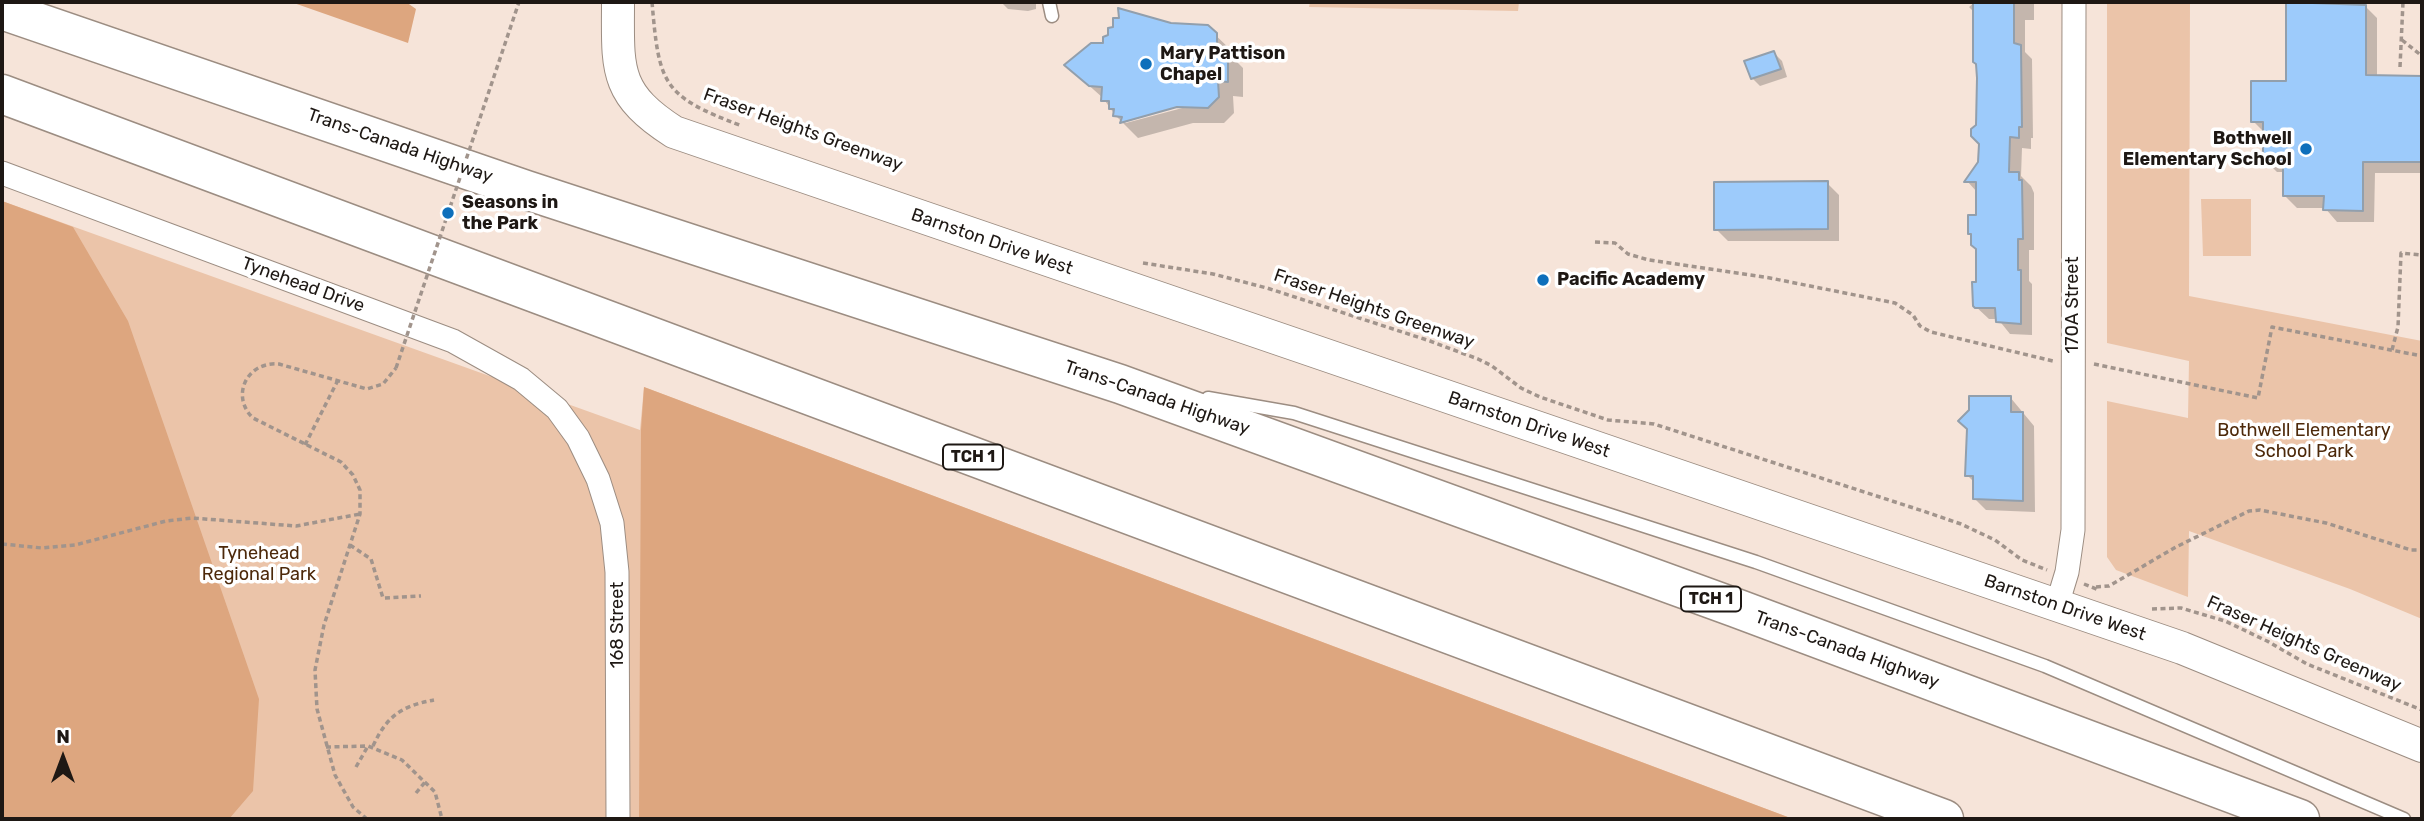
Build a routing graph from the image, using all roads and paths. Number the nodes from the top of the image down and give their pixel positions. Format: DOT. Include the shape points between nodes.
graph roads {
  1 [pos="519,2"];
  2 [pos="618,2"];
  3 [pos="652,2"];
  4 [pos="1049,2"];
  5 [pos="2074,2"];
  6 [pos="2403,2"];
  7 [pos="2,10"];
  8 [pos="1052,16"];
  9 [pos="2402,40"];
  10 [pos="2422,56"];
  11 [pos="2400,67"];
  12 [pos="2,94"];
  13 [pos="752,129"];
  14 [pos="2,173"];
  15 [pos="1595,242"];
  16 [pos="2422,255"];
  17 [pos="1133,260"];
  18 [pos="2392,350"];
  19 [pos="2422,356"];
  20 [pos="2055,361"];
  21 [pos="2093,364"];
  22 [pos="337,382"];
  23 [pos="1119,384"];
  24 [pos="578,438"];
  25 [pos="305,444"];
  26 [pos="360,514"];
  27 [pos="2,544"];
  28 [pos="350,545"];
  29 [pos="2422,550"];
  30 [pos="2043,569"];
  31 [pos="2101,591"];
  32 [pos="421,596"];
  33 [pos="2057,605"];
  34 [pos="2147,609"];
  35 [pos="434,700"];
  36 [pos="2422,710"];
  37 [pos="370,746"];
  38 [pos="2422,746"];
  39 [pos="327,747"];
  40 [pos="356,767"];
  41 [pos="426,781"];
  42 [pos="416,793"];
  43 [pos="367,819"];
  44 [pos="442,819"];
  45 [pos="618,819"];
  46 [pos="1944,819"];
  47 [pos="2300,819"];
  48 [pos="2404,819"];
  1 -- 22 [label="path, bridge" via="396,368 374,388"];
  2 -- 33 [label="street, Barnston Drive West" via="618,62 624,84 637,104 674,132"];
  3 -- 13 [label="path, Fraser Heights Greenway" via="660,63 670,86 704,111"];
  4 -- 8 [label="lane"];
  5 -- 33 [label="street, 170A Street" via="2073,530"];
  6 -- 9 [label="path"];
  7 -- 23 [label="highway, Trans-Canada Highway / TCH 1" via="526,190"];
  9 -- 10 [label="path"];
  9 -- 11 [label="path"];
  12 -- 46 [label="highway, TCH 1"];
  14 -- 24 [label="street, Tynehead Drive" via="453,341 521,379 557,409"];
  15 -- 20 [label="path" via="1615,243 1628,254 1649,260 1895,303 1931,332"];
  16 -- 18 [label="path" via="2400,253 2398,327"];
  17 -- 30 [label="path, Fraser Heights Greenway" via="1267,288 1430,341 1485,363 1540,397 1608,420 1654,424 1923,511 1995,540"];
  18 -- 19 [label="path"];
  18 -- 21 [label="path" via="2272,327 2258,398"];
  22 -- 25 [label="path"];
  22 -- 25 [label="path" via="275,364 257,368 246,379 242,400 250,416"];
  23 -- 47 [label="highway, Trans-Canada Highway / TCH 1"];
  23 -- 48 [label="lane" via="1294,412 1756,562 2045,666"];
  24 -- 45 [label="street, 168 Street" via="612,523 617,572"];
  25 -- 26 [label="path" via="338,460 353,474 362,498"];
  26 -- 27 [label="path" via="296,526 192,518 75,545"];
  26 -- 28 [label="path"];
  28 -- 32 [label="path" via="371,559 383,598"];
  28 -- 39 [label="path" via="315,670 317,709"];
  29 -- 31 [label="path" via="2326,523 2249,511 2109,586 2094,587"];
  33 -- 38 [label="street, Barnston Drive West" via="2182,648"];
  34 -- 36 [label="path, Fraser Heights Greenway" via="2182,608 2225,621 2307,664"];
  35 -- 37 [label="path" via="397,713"];
  37 -- 39 [label="path"];
  37 -- 40 [label="path"];
  37 -- 41 [label="path" via="402,760"];
  39 -- 43 [label="path" via="346,797"];
  41 -- 42 [label="path"];
  41 -- 44 [label="path" via="438,799"];
}
